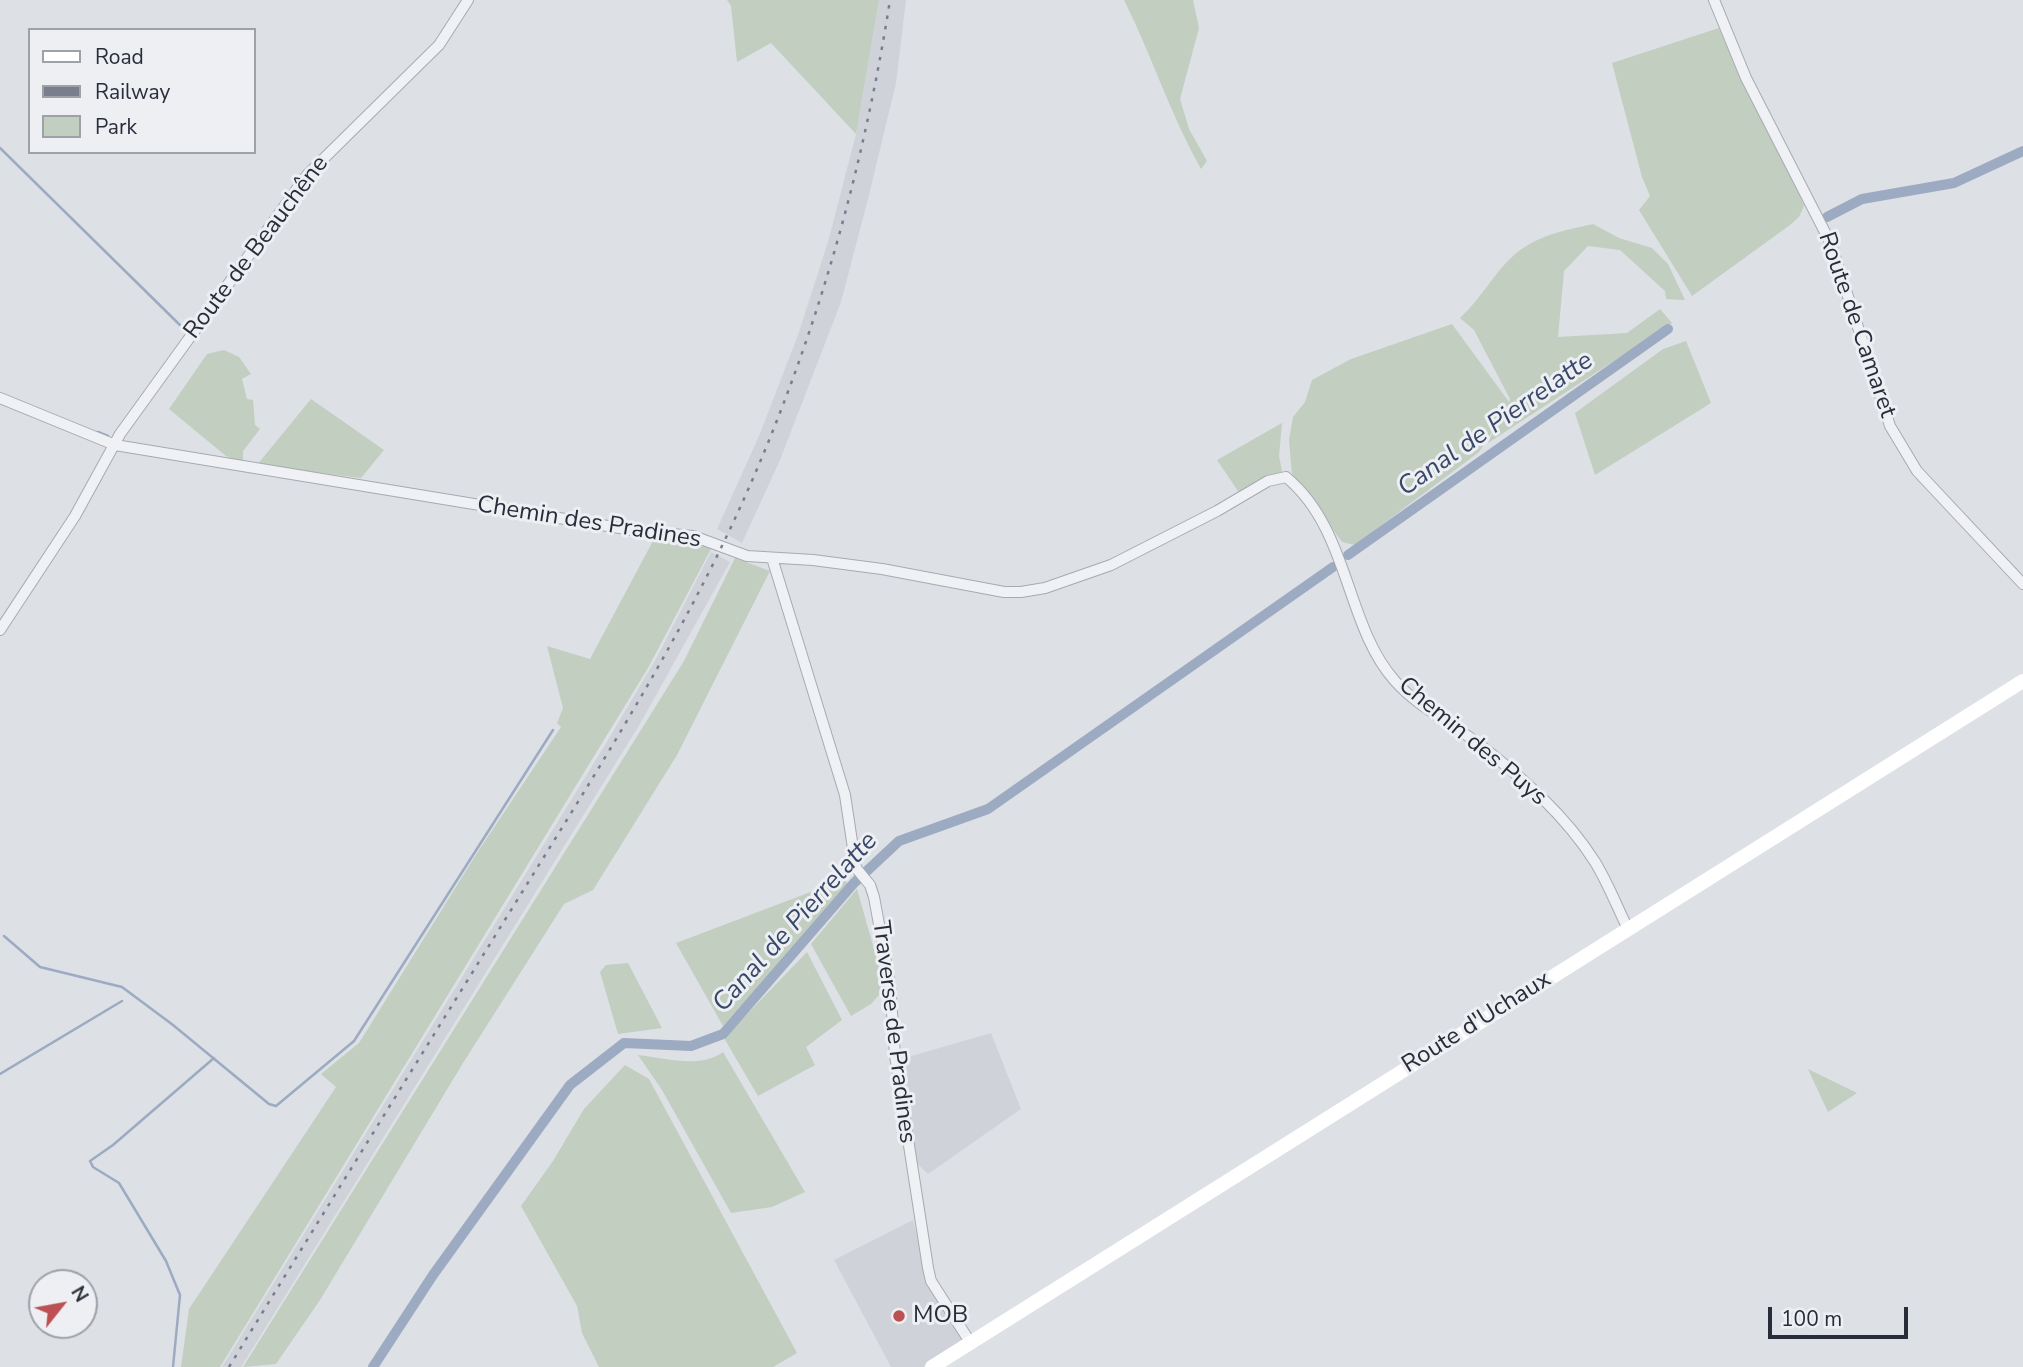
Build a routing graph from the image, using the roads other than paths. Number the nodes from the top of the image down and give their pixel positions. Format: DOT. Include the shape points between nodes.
graph roads {
  1 [pos="468,0"];
  2 [pos="1714,0"];
  3 [pos="0,398"];
  4 [pos="115,445"];
  5 [pos="1286,477"];
  6 [pos="772,558"];
  7 [pos="2023,584"];
  8 [pos="0,630"];
  9 [pos="2023,681"];
  10 [pos="1628,929"];
  11 [pos="970,1342"];
  12 [pos="932,1367"];
  1 -- 4 [label="street, Route de Beauchêne" via="439,45 307,175"];
  2 -- 7 [label="street, Route de Camaret" via="1746,78 1831,244 1890,426 1917,471"];
  3 -- 4 [label="street, Chemin des Pradines"];
  4 -- 6 [label="street, Chemin des Pradines" via="652,534 693,536 738,553"];
  4 -- 8 [label="street, Route de Beauchêne"];
  5 -- 6 [label="street, Chemin des Pradines" via="1268,481 1111,565 1033,590 1004,592 882,569"];
  5 -- 10 [label="street, Chemin des Puys" via="1297,486 1333,541 1369,638 1394,680 1425,709 1496,757 1564,820 1597,864"];
  6 -- 11 [label="street, Traverse de Pradines" via="845,796 854,860 874,897 891,984 896,1068 931,1281"];
  9 -- 10 [label="main road, Route d'Uchaux"];
  10 -- 11 [label="main road, Route d'Uchaux"];
  11 -- 12 [label="main road, Route d'Uchaux"];
}
